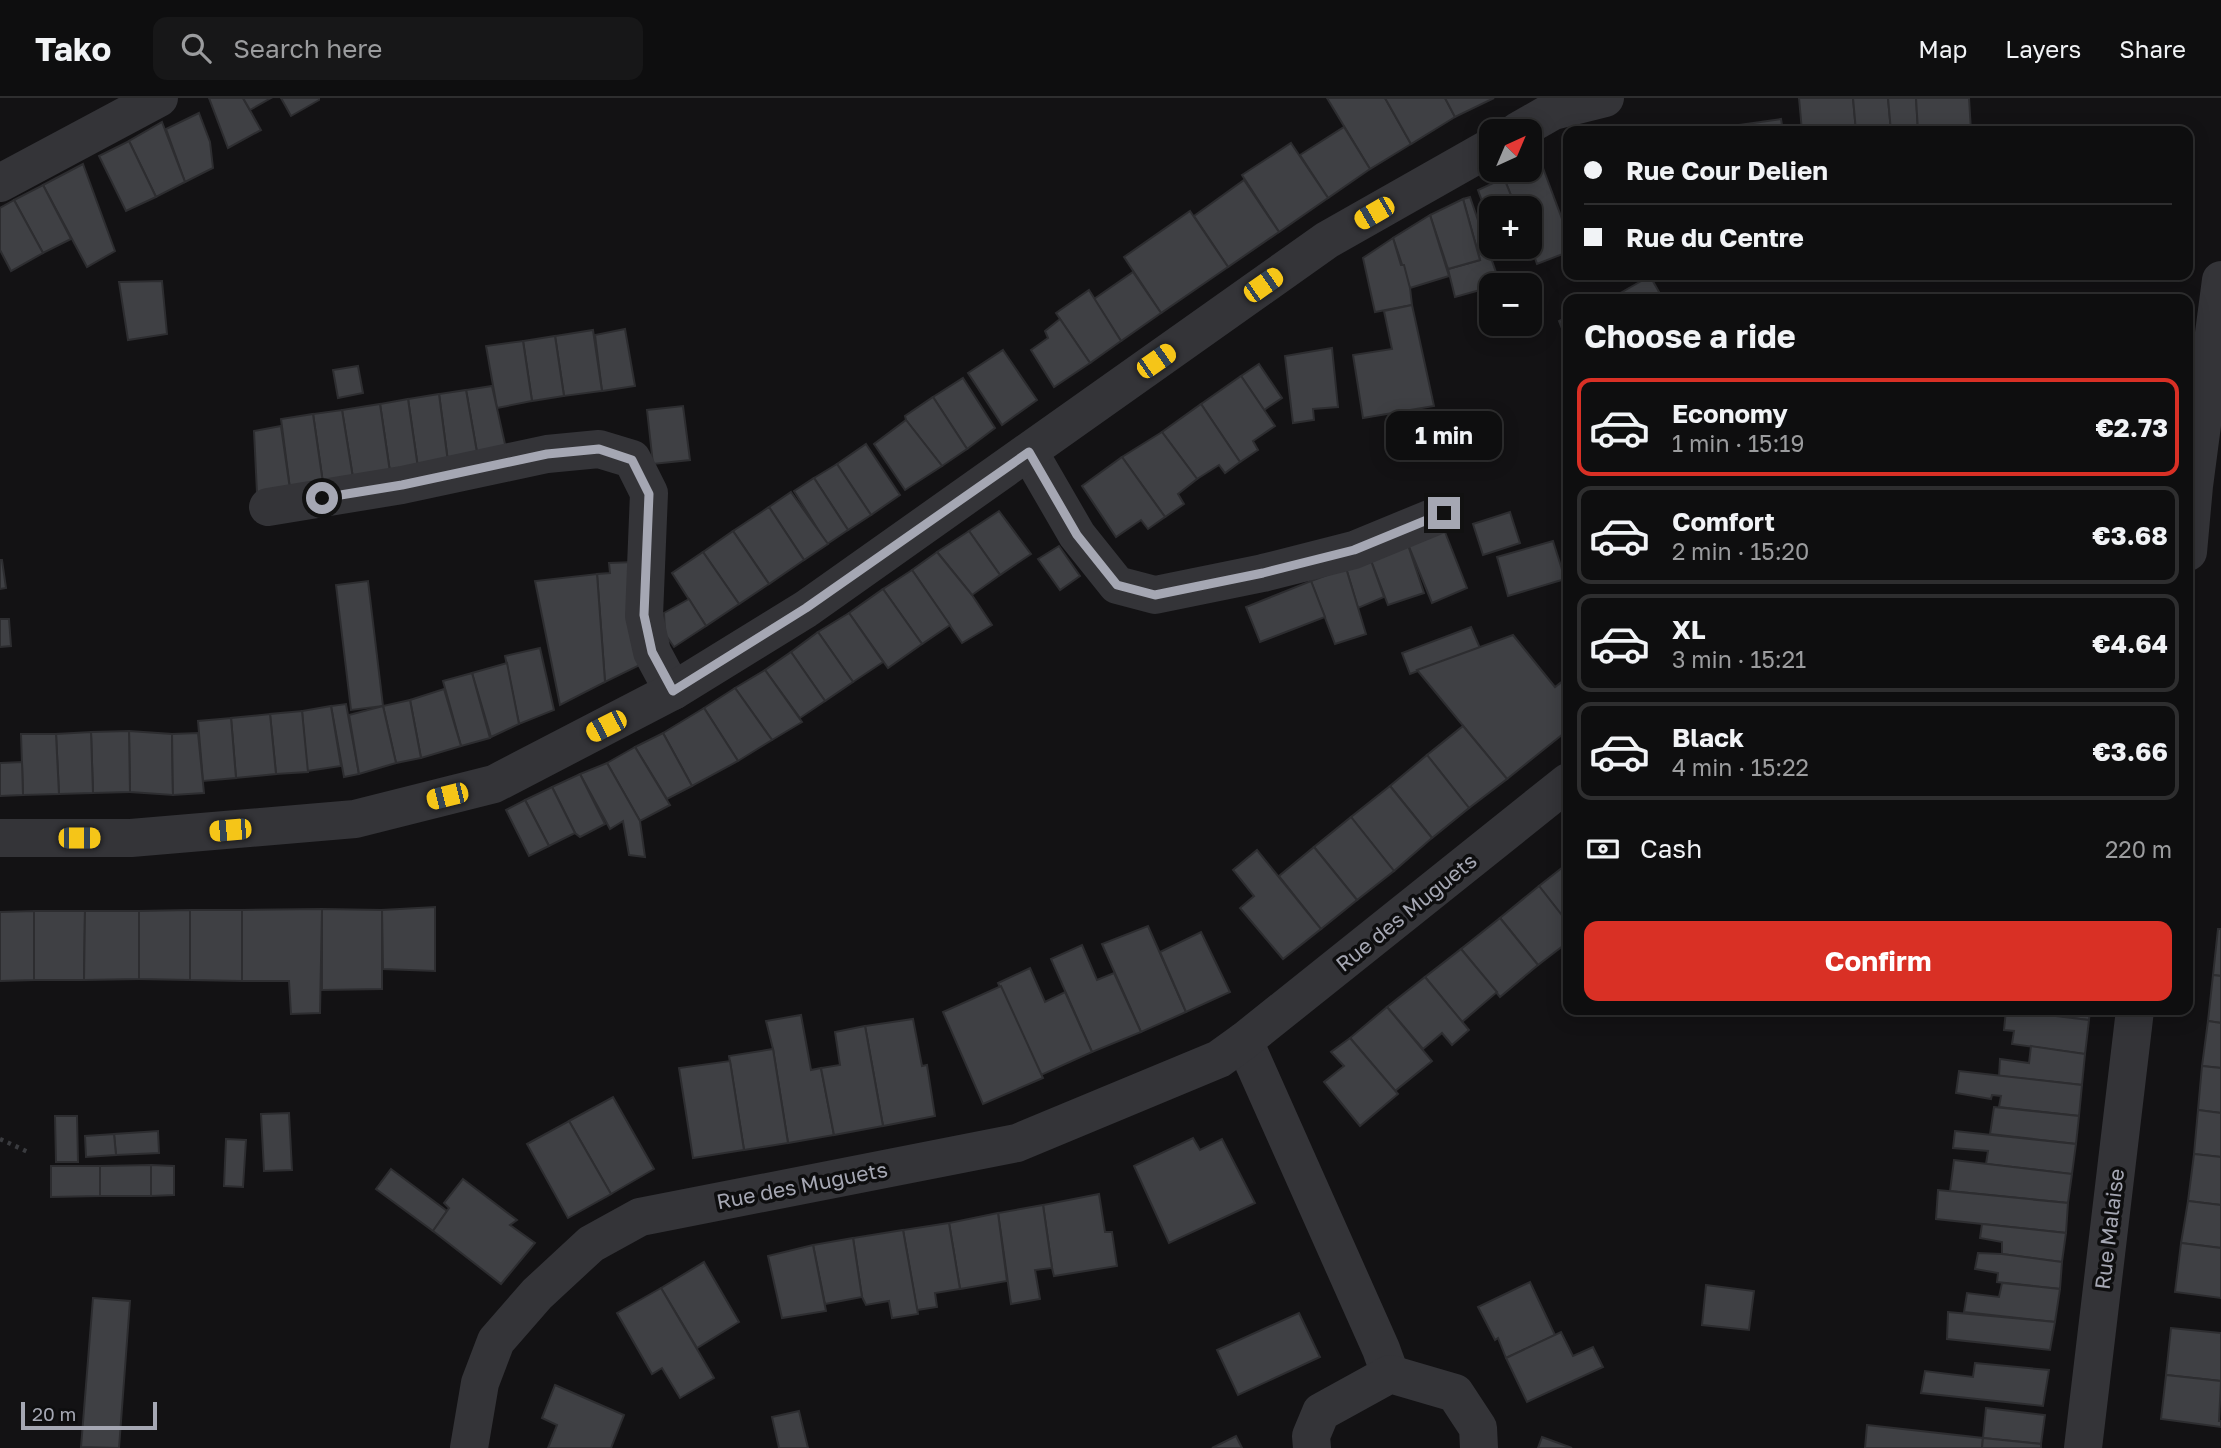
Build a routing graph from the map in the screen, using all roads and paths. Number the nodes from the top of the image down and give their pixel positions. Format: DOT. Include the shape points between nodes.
graph roads {
  1 [pos="159,98"];
  2 [pos="1605,98"];
  3 [pos="103,111"];
  4 [pos="1539,119"];
  5 [pos="1479,153"];
  6 [pos="0,183"];
  7 [pos="2221,279"];
  8 [pos="2214,394"];
  9 [pos="1029,452"];
  10 [pos="2193,497"];
  11 [pos="268,507"];
  12 [pos="1444,513"];
  13 [pos="673,691"];
  14 [pos="1563,786"];
  15 [pos="0,838"];
  16 [pos="2134,1015"];
  17 [pos="1244,1041"];
  18 [pos="0,1139"];
  19 [pos="28,1152"];
  20 [pos="1390,1374"];
  21 [pos="469,1448"];
  22 [pos="1312,1448"];
  23 [pos="1479,1448"];
  24 [pos="2083,1448"];
  1 -- 3 [label="street"];
  2 -- 4 [label="street"];
  3 -- 6 [label="street"];
  5 -- 9 [label="street" via="1327,240"];
  7 -- 8 [label="street"];
  8 -- 10 [label="street"];
  9 -- 12 [label="street" via="1077,535 1117,585 1155,595 1354,550"];
  9 -- 13 [label="street" via="806,608"];
  11 -- 13 [label="street" via="547,454 599,449 632,460 649,494 644,615 652,652"];
  13 -- 15 [label="street" via="494,784 355,819 131,838"];
  14 -- 17 [label="street, Rue des Muguets"];
  16 -- 24 [label="street, Rue Malaise"];
  17 -- 20 [label="street"];
  17 -- 21 [label="street, Rue des Muguets" via="1219,1059 1017,1143 640,1217 591,1244 537,1294 496,1341 480,1383"];
  18 -- 19 [label="path"];
  20 -- 22 [label="street" via="1321,1412 1311,1436"];
  20 -- 23 [label="street" via="1455,1393 1478,1428"];
}
